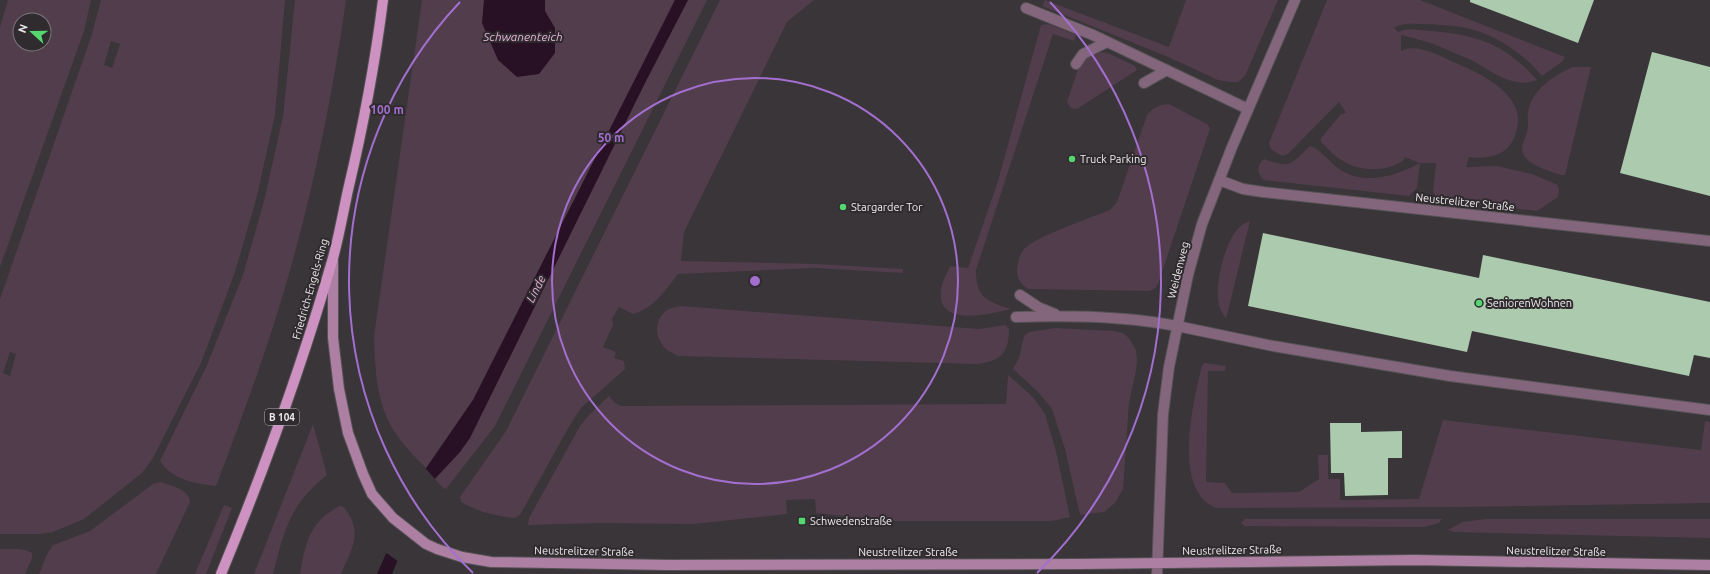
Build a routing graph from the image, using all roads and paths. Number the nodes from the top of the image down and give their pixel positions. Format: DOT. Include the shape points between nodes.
graph roads {
  1 [pos="383,0"];
  2 [pos="1295,0"];
  3 [pos="1026,8"];
  4 [pos="1107,42"];
  5 [pos="1076,64"];
  6 [pos="1167,70"];
  7 [pos="1144,83"];
  8 [pos="1248,109"];
  9 [pos="1219,180"];
  10 [pos="1710,241"];
  11 [pos="334,256"];
  12 [pos="1020,295"];
  13 [pos="1059,316"];
  14 [pos="1016,317"];
  15 [pos="1177,326"];
  16 [pos="1710,410"];
  17 [pos="1158,563"];
  18 [pos="1710,565"];
  19 [pos="221,574"];
  20 [pos="1157,574"];
  1 -- 11 [label="main road, Friedrich-Engels-Ring / B 104" via="359,141"];
  2 -- 8 [label="street, Weidenweg"];
  3 -- 4 [label="street"];
  4 -- 5 [label="street" via="1084,54"];
  4 -- 6 [label="street"];
  6 -- 7 [label="street"];
  6 -- 8 [label="street"];
  8 -- 9 [label="street, Weidenweg"];
  9 -- 10 [label="street, Neustrelitzer Straße" via="1243,189 1263,192"];
  9 -- 15 [label="street, Weidenweg" via="1200,231"];
  11 -- 17 [label="main road, Neustrelitzer Straße" via="333,338 339,389 348,433 372,494 393,518 437,549 491,562 668,565"];
  11 -- 19 [label="main road, Friedrich-Engels-Ring / B 104" via="295,382"];
  12 -- 13 [label="street" via="1038,307"];
  13 -- 14 [label="street"];
  13 -- 15 [label="street" via="1152,321"];
  15 -- 16 [label="street" via="1273,346 1450,376"];
  15 -- 17 [label="street, Weidenweg" via="1163,414"];
  17 -- 18 [label="main road, Neustrelitzer Straße" via="1414,560"];
  17 -- 20 [label="street"];
}
